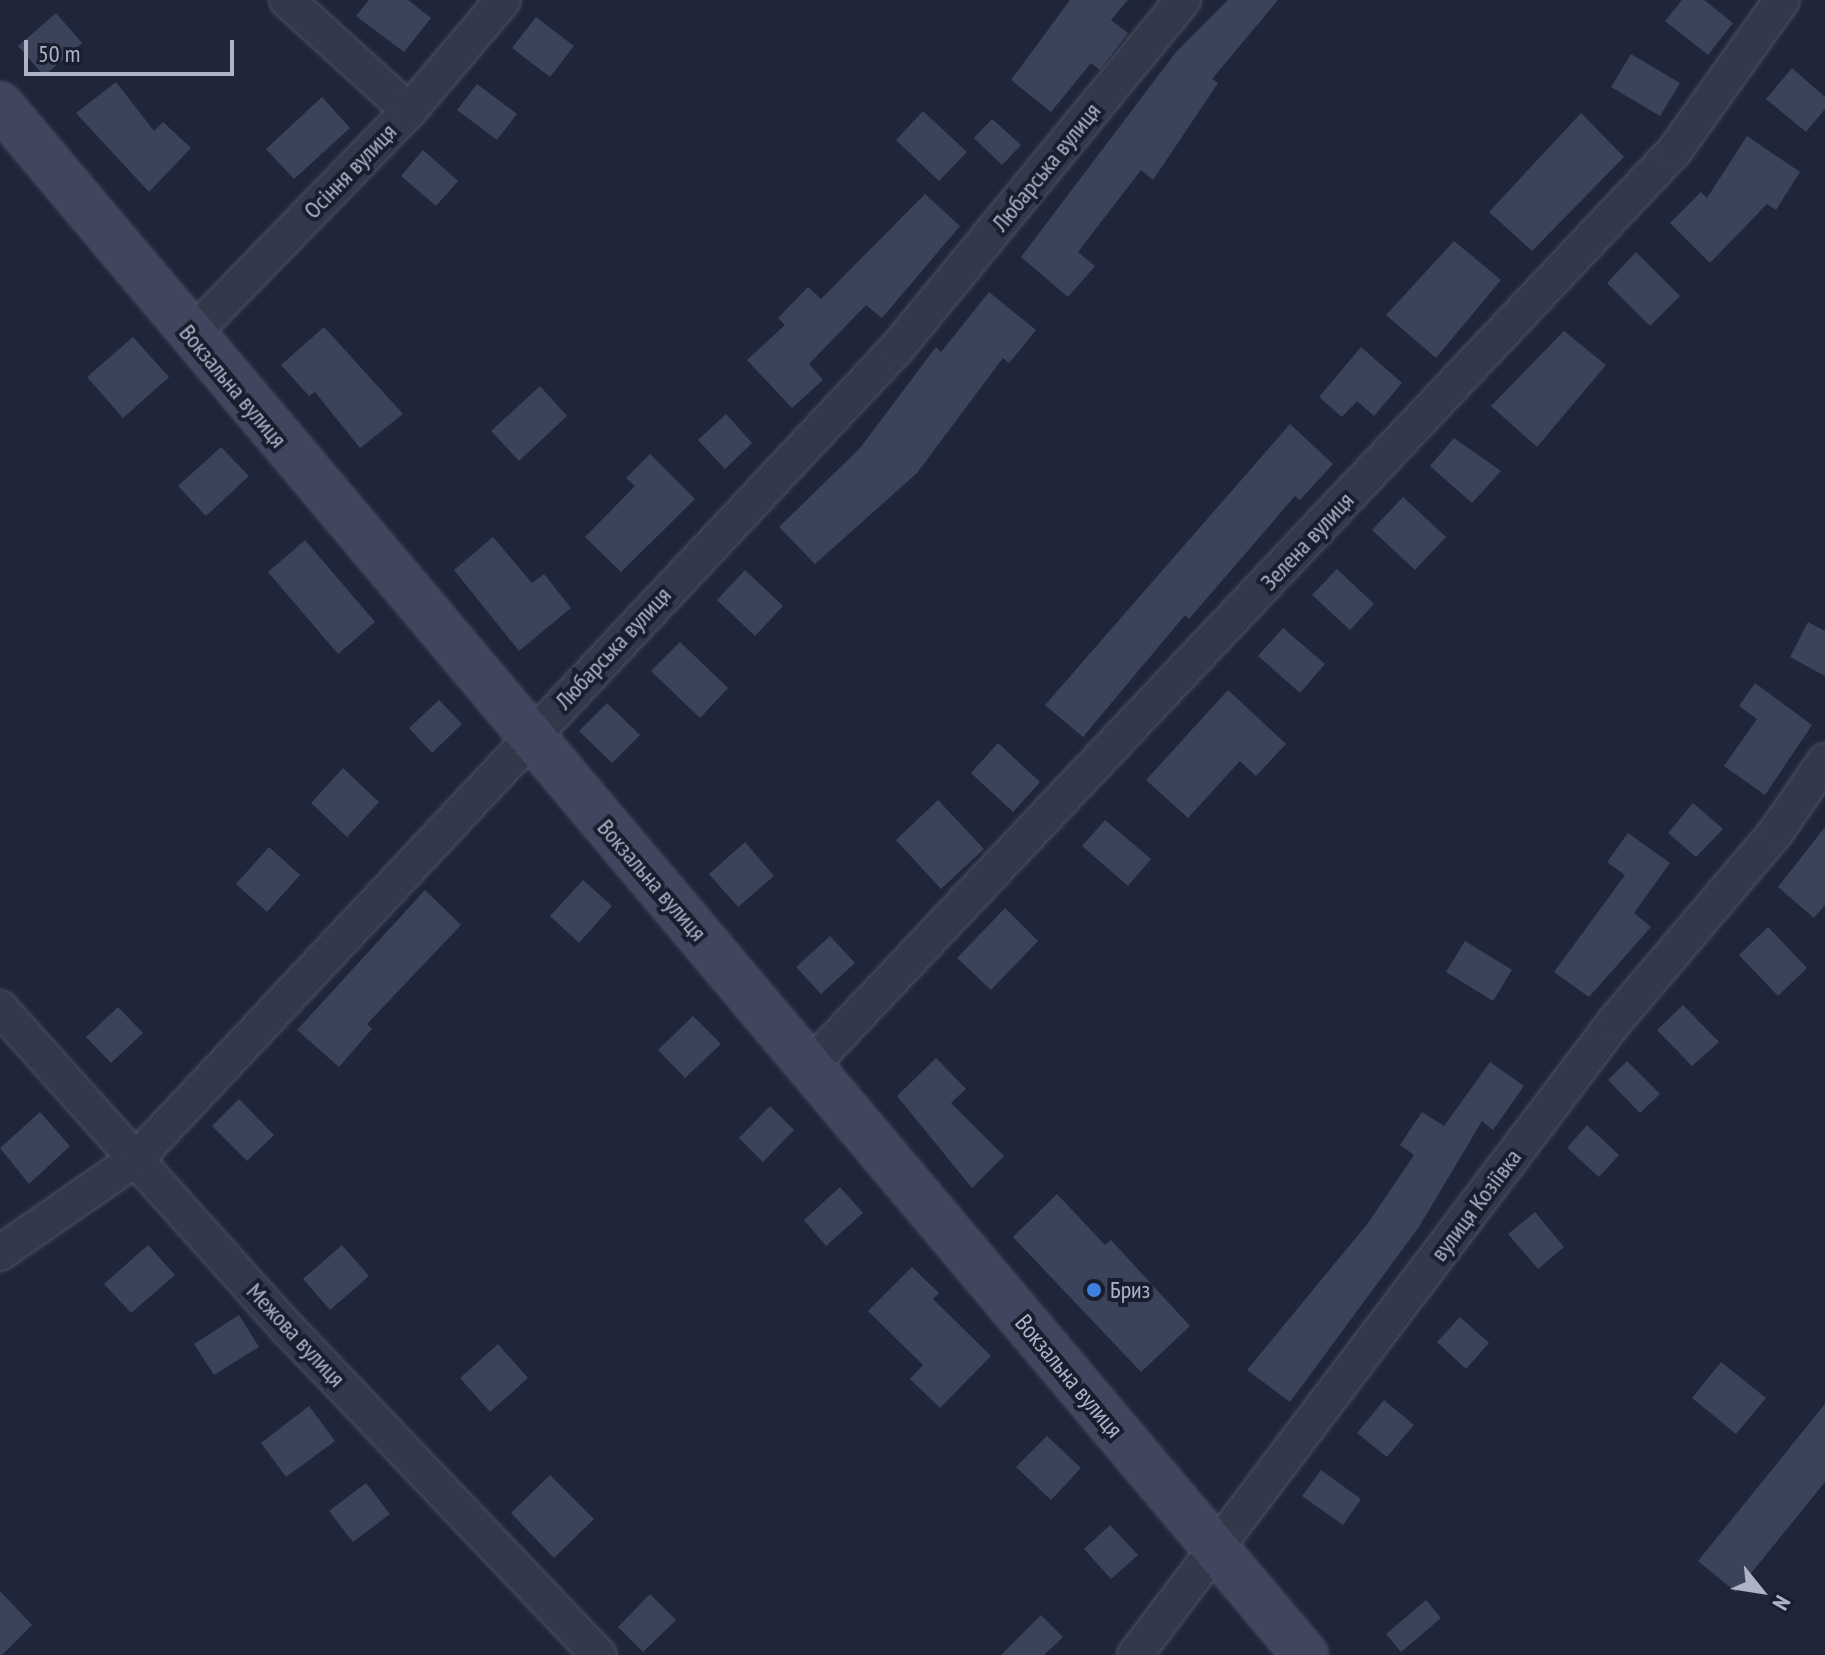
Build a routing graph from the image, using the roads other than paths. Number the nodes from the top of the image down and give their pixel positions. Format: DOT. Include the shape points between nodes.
graph roads {
  1 [pos="287,0"];
  2 [pos="503,0"];
  3 [pos="1183,0"];
  4 [pos="1782,0"];
  5 [pos="0,105"];
  6 [pos="409,111"];
  7 [pos="191,335"];
  8 [pos="529,736"];
  9 [pos="1825,761"];
  10 [pos="0,1008"];
  11 [pos="811,1065"];
  12 [pos="136,1159"];
  13 [pos="0,1253"];
  14 [pos="1210,1547"];
  15 [pos="599,1655"];
  16 [pos="1135,1655"];
  17 [pos="1305,1655"];
  1 -- 6 [label="street"];
  2 -- 6 [label="street, Осіння вулиця"];
  3 -- 8 [label="street, Любарська вулиця" via="898,347"];
  4 -- 11 [label="street, Зелена вулиця" via="1675,150"];
  5 -- 7 [label="main road, Вокзальна вулиця"];
  6 -- 7 [label="street, Осіння вулиця"];
  7 -- 8 [label="main road, Вокзальна вулиця"];
  8 -- 11 [label="main road, Вокзальна вулиця"];
  8 -- 12 [label="street, Любарська вулиця"];
  9 -- 14 [label="street, вулиця Козіївка"];
  10 -- 12 [label="street, Межова вулиця"];
  11 -- 14 [label="main road, Вокзальна вулиця"];
  12 -- 13 [label="street, Любарська вулиця"];
  12 -- 15 [label="street, Межова вулиця"];
  14 -- 16 [label="street, вулиця Козіївка"];
  14 -- 17 [label="main road, Вокзальна вулиця"];
}
